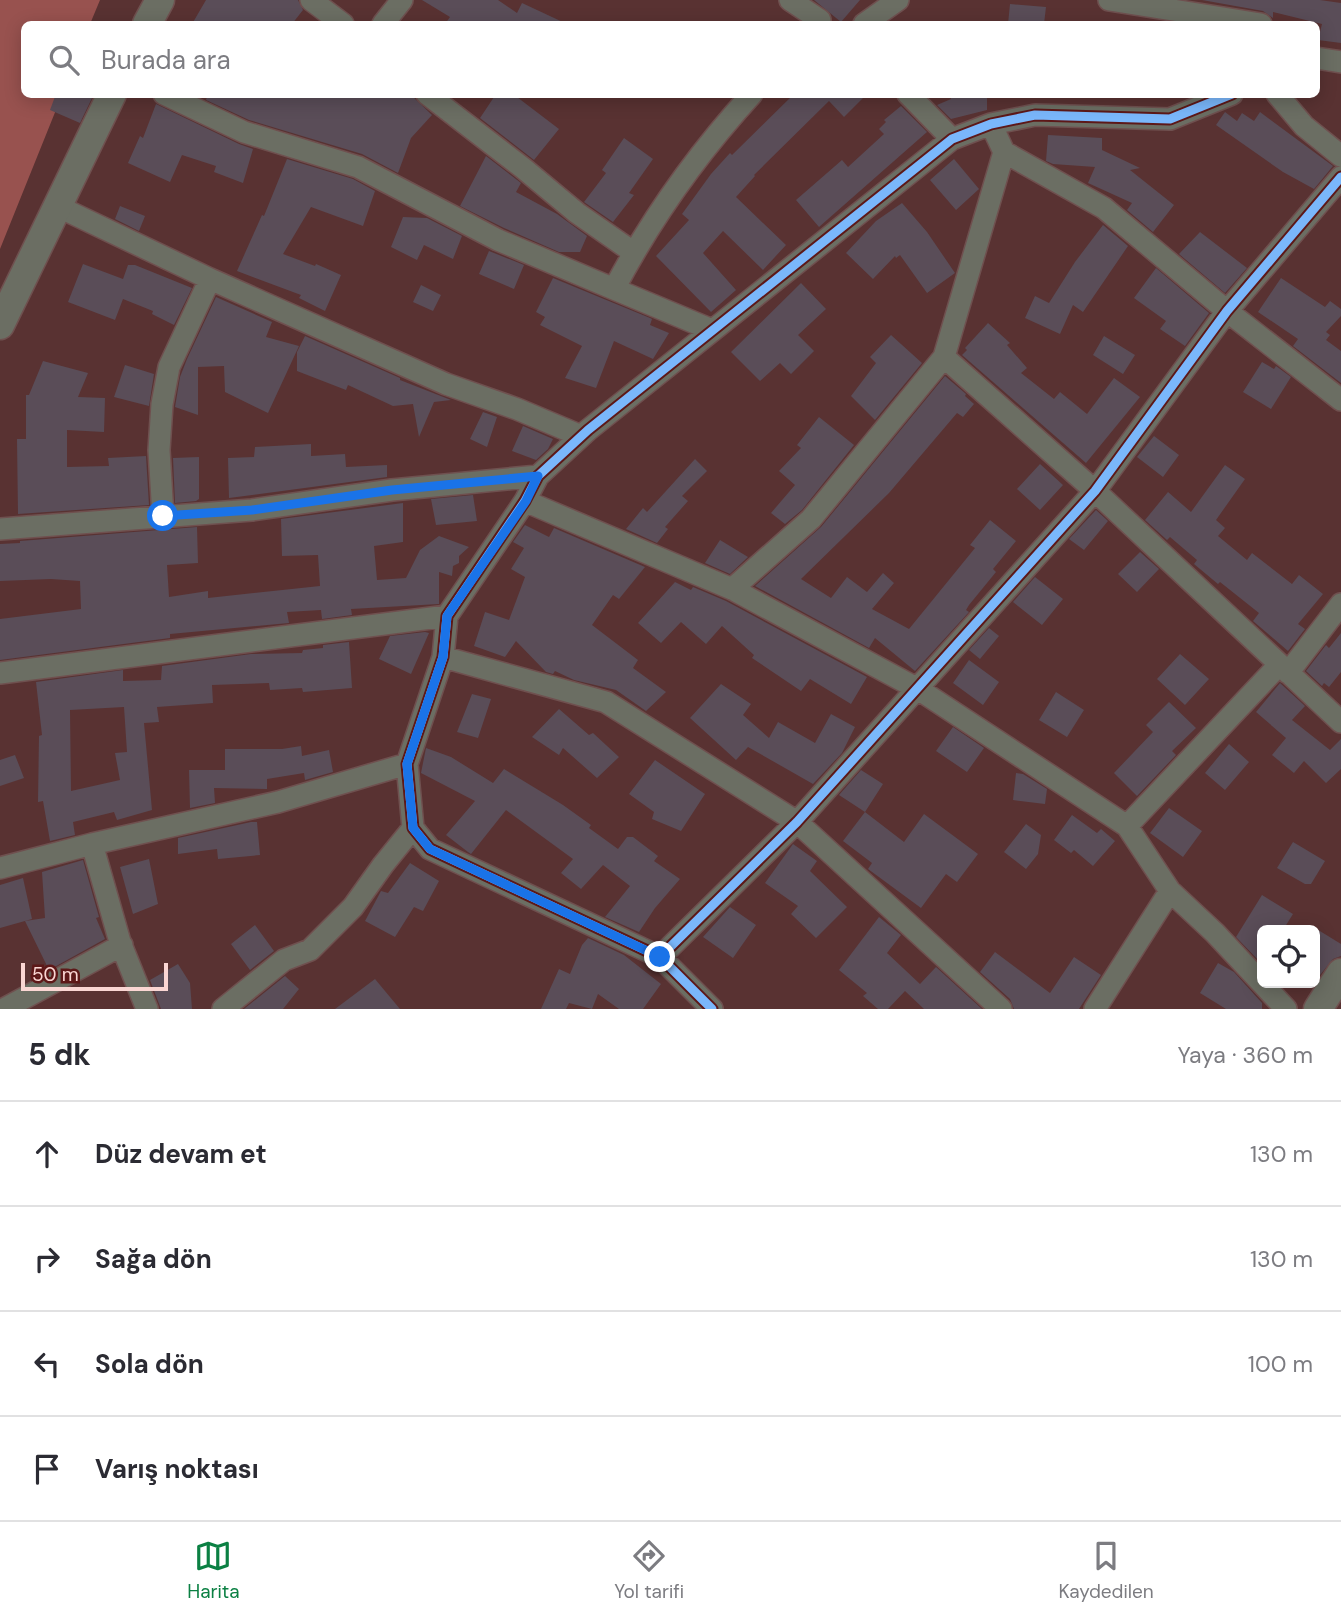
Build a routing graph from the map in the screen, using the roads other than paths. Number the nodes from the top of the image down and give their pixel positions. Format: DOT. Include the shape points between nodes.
graph roads {
  1 [pos="160,0"];
  2 [pos="311,0"];
  3 [pos="401,0"];
  4 [pos="790,0"];
  5 [pos="898,0"];
  6 [pos="1109,0"];
  7 [pos="150,21"];
  8 [pos="339,21"];
  9 [pos="385,21"];
  10 [pos="819,21"];
  11 [pos="868,21"];
  12 [pos="1242,21"];
  13 [pos="1320,58"];
  14 [pos="1341,62"];
  15 [pos="110,98"];
  16 [pos="172,98"];
  17 [pos="432,98"];
  18 [pos="748,98"];
  19 [pos="912,98"];
  20 [pos="1222,98"];
  21 [pos="1280,98"];
  22 [pos="991,124"];
  23 [pos="952,139"];
  24 [pos="1004,152"];
  25 [pos="1341,156"];
  26 [pos="1341,177"];
  27 [pos="60,206"];
  28 [pos="633,252"];
  29 [pos="210,279"];
  30 [pos="614,289"];
  31 [pos="1227,310"];
  32 [pos="0,326"];
  33 [pos="712,330"];
  34 [pos="944,357"];
  35 [pos="1341,400"];
  36 [pos="580,436"];
  37 [pos="538,476"];
  38 [pos="1095,491"];
  39 [pos="526,501"];
  40 [pos="163,516"];
  41 [pos="0,530"];
  42 [pos="732,589"];
  43 [pos="1341,604"];
  44 [pos="447,616"];
  45 [pos="443,657"];
  46 [pos="1284,669"];
  47 [pos="0,673"];
  48 [pos="918,689"];
  49 [pos="1341,722"];
  50 [pos="407,764"];
  51 [pos="797,822"];
  52 [pos="1127,826"];
  53 [pos="413,828"];
  54 [pos="92,844"];
  55 [pos="0,868"];
  56 [pos="1170,891"];
  57 [pos="121,945"];
  58 [pos="660,957"];
  59 [pos="1341,973"];
  60 [pos="4,1009"];
  61 [pos="147,1009"];
  62 [pos="223,1009"];
  63 [pos="712,1009"];
  64 [pos="1001,1009"];
  65 [pos="1095,1009"];
  66 [pos="1286,1009"];
  67 [pos="1318,1009"];
  1 -- 7 [label="street"];
  2 -- 8 [label="street"];
  3 -- 9 [label="street"];
  4 -- 10 [label="street"];
  5 -- 11 [label="street"];
  6 -- 12 [label="street"];
  13 -- 14 [label="street"];
  15 -- 27 [label="street"];
  16 -- 30 [label="street" via="244,132 358,167 498,240"];
  17 -- 28 [label="street"];
  18 -- 28 [label="street" via="712,138"];
  19 -- 23 [label="street"];
  20 -- 22 [label="street" via="1170,119 1035,115"];
  21 -- 25 [label="street" via="1304,126"];
  22 -- 23 [label="street"];
  22 -- 24 [label="street"];
  23 -- 33 [label="street"];
  24 -- 31 [label="street" via="1104,208"];
  24 -- 34 [label="street"];
  26 -- 31 [label="street"];
  27 -- 29 [label="street"];
  27 -- 32 [label="street"];
  28 -- 30 [label="street"];
  29 -- 36 [label="street" via="446,384"];
  29 -- 40 [label="street" via="169,367 159,450"];
  30 -- 33 [label="street"];
  31 -- 35 [label="street"];
  31 -- 38 [label="street"];
  33 -- 36 [label="street"];
  34 -- 38 [label="street"];
  34 -- 42 [label="street" via="811,519"];
  36 -- 37 [label="street"];
  37 -- 39 [label="street"];
  37 -- 40 [label="street"];
  38 -- 46 [label="street"];
  38 -- 48 [label="street"];
  39 -- 42 [label="street"];
  39 -- 44 [label="street"];
  40 -- 41 [label="street"];
  42 -- 48 [label="street"];
  43 -- 46 [label="street"];
  44 -- 45 [label="street"];
  44 -- 47 [label="street"];
  45 -- 50 [label="street"];
  45 -- 51 [label="street" via="606,702"];
  46 -- 49 [label="street"];
  46 -- 52 [label="street"];
  48 -- 51 [label="street"];
  48 -- 52 [label="street"];
  50 -- 53 [label="street"];
  50 -- 54 [label="street" via="278,802"];
  51 -- 58 [label="street"];
  51 -- 64 [label="street"];
  52 -- 56 [label="street"];
  53 -- 58 [label="street" via="430,849"];
  53 -- 62 [label="street" via="353,907 310,950 284,960"];
  54 -- 55 [label="street"];
  54 -- 57 [label="street"];
  56 -- 65 [label="street"];
  56 -- 66 [label="street"];
  57 -- 60 [label="street"];
  57 -- 61 [label="street"];
  58 -- 63 [label="street"];
  59 -- 67 [label="street"];
}
